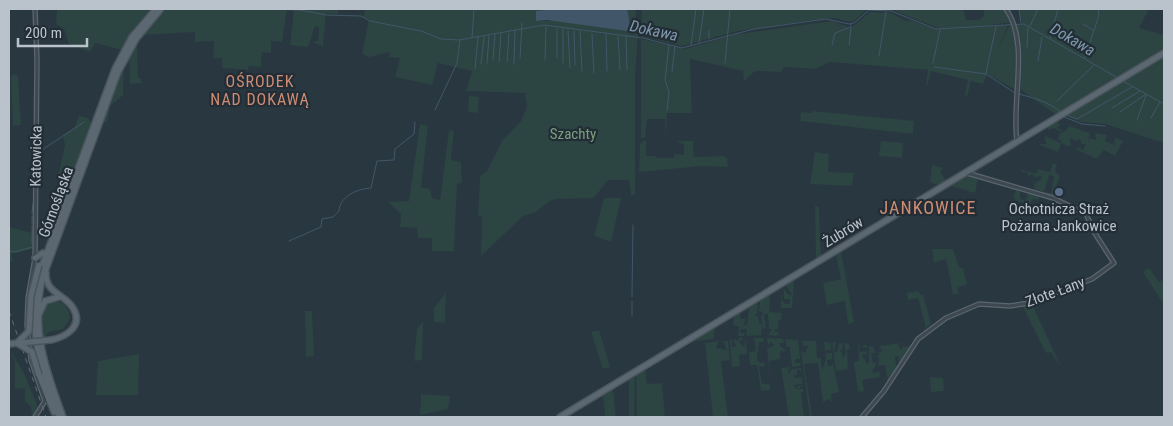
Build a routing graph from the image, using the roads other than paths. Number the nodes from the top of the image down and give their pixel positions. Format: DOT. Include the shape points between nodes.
graph roads {
  1 [pos="35,9"];
  2 [pos="156,9"];
  3 [pos="161,9"];
  4 [pos="1006,9"];
  5 [pos="1164,53"];
  6 [pos="1017,142"];
  7 [pos="966,173"];
  8 [pos="54,232"];
  9 [pos="43,253"];
  10 [pos="35,258"];
  11 [pos="48,261"];
  12 [pos="60,297"];
  13 [pos="37,321"];
  14 [pos="9,344"];
  15 [pos="17,344"];
  16 [pos="35,417"];
  17 [pos="58,417"];
  18 [pos="63,417"];
  19 [pos="560,417"];
  20 [pos="862,417"];
  1 -- 10 [label="street, Katowicka"];
  2 -- 8 [label="main road, Górnośląska" via="132,37 114,69"];
  3 -- 11 [label="main road, Górnośląska" via="136,39 118,72"];
  4 -- 6 [label="street" via="1013,21 1017,43"];
  5 -- 6 [label="main road, Żubrów"];
  6 -- 7 [label="main road, Żubrów"];
  7 -- 19 [label="main road, Żubrów"];
  7 -- 20 [label="street, Złote Łany" via="1053,198 1086,214 1114,263 1092,279 1026,304 974,305 946,318 918,339 884,392"];
  8 -- 9 [label="main road"];
  8 -- 17 [label="main road, Górnośląska" via="38,277 33,323 38,358"];
  9 -- 10 [label="main road"];
  9 -- 15 [label="main road, bridge" via="32,293 29,331"];
  10 -- 16 [label="street, Katowicka" via="27,326 31,360 45,401"];
  11 -- 12 [label="main road" via="47,281"];
  11 -- 13 [label="main road, Górnośląska" via="39,292"];
  12 -- 13 [label="main road" via="45,302"];
  12 -- 15 [label="main road, bridge" via="73,308 75,323 68,335"];
  13 -- 18 [label="main road, Górnośląska" via="43,361"];
  14 -- 15 [label="main road"];
  15 -- 17 [label="main road, bridge" via="32,354"];
}
